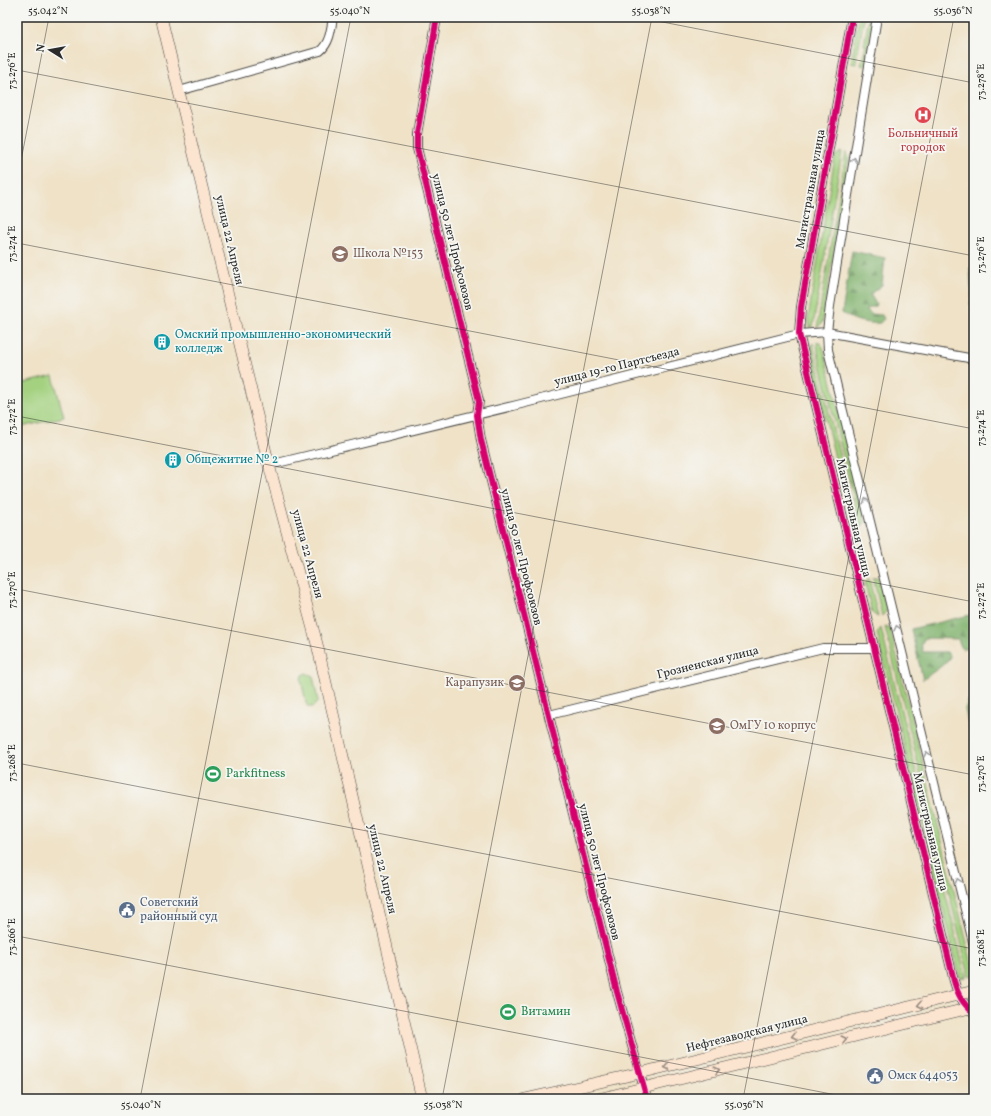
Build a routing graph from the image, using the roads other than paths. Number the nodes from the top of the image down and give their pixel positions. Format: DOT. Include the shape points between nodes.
graph roads {
  1 [pos="161,17"];
  2 [pos="333,17"];
  3 [pos="437,17"];
  4 [pos="852,17"];
  5 [pos="877,17"];
  6 [pos="179,91"];
  7 [pos="827,332"];
  8 [pos="799,334"];
  9 [pos="974,359"];
  10 [pos="477,415"];
  11 [pos="269,465"];
  12 [pos="874,648"];
  13 [pos="549,715"];
  14 [pos="974,946"];
  15 [pos="974,991"];
  16 [pos="958,995"];
  17 [pos="972,1010"];
  18 [pos="640,1073"];
  19 [pos="646,1094"];
  20 [pos="422,1099"];
  21 [pos="525,1099"];
  22 [pos="598,1099"];
  1 -- 6 [label="main road, улица 22 Апреля"];
  2 -- 6 [label="street" via="328,40 320,51"];
  3 -- 10 [label="street, улица 50 лет Профсоюзов" via="417,148 479,401"];
  4 -- 8 [label="street, Магистральная улица" via="801,307"];
  7 -- 5 [label="street, Магистральная улица, one-way"];
  6 -- 11 [label="main road, улица 22 Апреля"];
  7 -- 8 [label="street, улица 19-го Партсъезда"];
  7 -- 9 [label="street, улица 19-го Партсъезда"];
  14 -- 7 [label="street, Магистральная улица, one-way" via="828,350"];
  8 -- 10 [label="street, улица 19-го Партсъезда"];
  8 -- 12 [label="street, Магистральная улица"];
  10 -- 11 [label="street, улица 19-го Партсъезда"];
  10 -- 13 [label="street, улица 50 лет Профсоюзов"];
  11 -- 20 [label="main road, улица 22 Апреля" via="318,644"];
  12 -- 13 [label="street, Грозненская улица" via="823,648"];
  12 -- 16 [label="street, Магистральная улица"];
  13 -- 18 [label="street, улица 50 лет Профсоюзов" via="617,992"];
  15 -- 16 [label="main road, Нефтезаводская улица"];
  16 -- 17 [label="street, Магистральная улица"];
  16 -- 18 [label="main road, Нефтезаводская улица, one-way"];
  19 -- 17 [label="main road, one-way"];
  18 -- 19 [label="street, улица 50 лет Профсоюзов"];
  18 -- 21 [label="main road, Нефтезаводская улица"];
  19 -- 22 [label="main road"];
}
